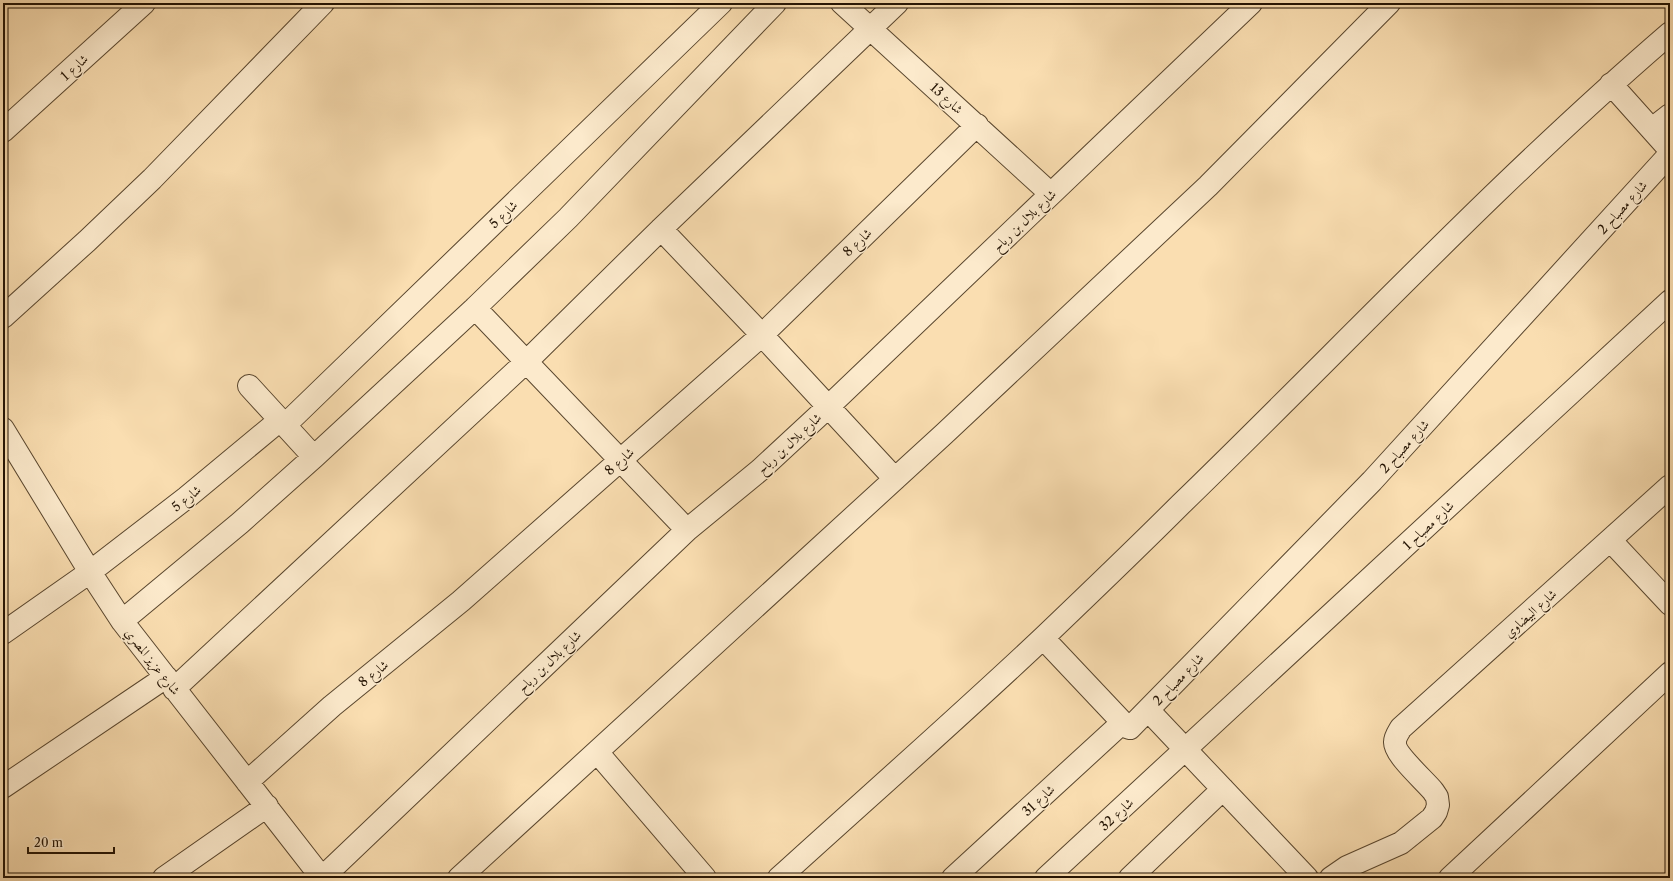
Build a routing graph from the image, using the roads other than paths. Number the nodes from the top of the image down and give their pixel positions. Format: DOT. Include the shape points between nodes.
graph roads {
  1 [pos="144,3"];
  2 [pos="323,3"];
  3 [pos="721,3"];
  4 [pos="775,3"];
  5 [pos="842,3"];
  6 [pos="897,3"];
  7 [pos="1251,3"];
  8 [pos="1389,3"];
  9 [pos="870,29"];
  10 [pos="1670,33"];
  11 [pos="1611,84"];
  12 [pos="1670,115"];
  13 [pos="976,125"];
  14 [pos="1652,129"];
  15 [pos="3,131"];
  16 [pos="1670,150"];
  17 [pos="1670,154"];
  18 [pos="1051,194"];
  19 [pos="661,229"];
  20 [pos="1670,301"];
  21 [pos="475,308"];
  22 [pos="3,317"];
  23 [pos="762,335"];
  24 [pos="526,362"];
  25 [pos="249,386"];
  26 [pos="828,407"];
  27 [pos="282,423"];
  28 [pos="3,429"];
  29 [pos="314,457"];
  30 [pos="621,460"];
  31 [pos="895,480"];
  32 [pos="1670,486"];
  33 [pos="687,530"];
  34 [pos="1611,541"];
  35 [pos="90,572"];
  36 [pos="1670,604"];
  37 [pos="122,621"];
  38 [pos="3,633"];
  39 [pos="1043,638"];
  40 [pos="1670,673"];
  41 [pos="170,683"];
  42 [pos="1148,710"];
  43 [pos="1125,724"];
  44 [pos="1185,749"];
  45 [pos="597,752"];
  46 [pos="247,782"];
  47 [pos="3,787"];
  48 [pos="1223,789"];
  49 [pos="267,806"];
  50 [pos="164,878"];
  51 [pos="322,878"];
  52 [pos="459,878"];
  53 [pos="705,878"];
  54 [pos="779,878"];
  55 [pos="953,878"];
  56 [pos="1046,878"];
  57 [pos="1130,878"];
  58 [pos="1307,878"];
  59 [pos="1331,878"];
  60 [pos="1450,878"];
  1 -- 15 [label="street, شارع 1"];
  2 -- 22 [label="street" via="152,179"];
  3 -- 27 [label="street, شارع 5"];
  4 -- 21 [label="street" via="568,218"];
  5 -- 9 [label="street, شارع 13"];
  6 -- 9 [label="street"];
  7 -- 18 [label="street, شارع بلال بن رباح"];
  8 -- 31 [label="street" via="1208,186"];
  9 -- 13 [label="street, شارع 13"];
  9 -- 19 [label="street"];
  10 -- 11 [label="street"];
  11 -- 14 [label="street"];
  11 -- 39 [label="street" via="1545,145"];
  12 -- 14 [label="street"];
  13 -- 18 [label="street, شارع 13"];
  13 -- 23 [label="street, شارع 8"];
  14 -- 16 [label="street"];
  17 -- 42 [label="street, شارع مصباح 2" via="1372,481"];
  18 -- 26 [label="street, شارع بلال بن رباح"];
  19 -- 23 [label="street"];
  19 -- 24 [label="street"];
  20 -- 44 [label="street, شارع مصباح 1"];
  21 -- 24 [label="street"];
  21 -- 29 [label="street"];
  23 -- 26 [label="street"];
  23 -- 30 [label="street, شارع 8"];
  24 -- 30 [label="street"];
  24 -- 41 [label="street"];
  25 -- 27 [label="street"];
  26 -- 31 [label="street"];
  26 -- 33 [label="street, شارع بلال بن رباح" via="760,470"];
  27 -- 29 [label="street"];
  27 -- 35 [label="street, شارع 5"];
  28 -- 35 [label="street, شارع عزيز المصري"];
  29 -- 37 [label="street" via="240,523"];
  30 -- 33 [label="street"];
  30 -- 46 [label="street, شارع 8" via="461,601 332,706"];
  31 -- 45 [label="street"];
  32 -- 34 [label="street, شارع البيضاوي"];
  33 -- 51 [label="street, شارع بلال بن رباح"];
  34 -- 36 [label="street"];
  34 -- 59 [label="street, شارع البيضاوي" via="1401,728 1396,735 1395,744 1398,752 1437,797 1436,812 1400,843 1353,864"];
  35 -- 37 [label="street, شارع عزيز المصري"];
  35 -- 38 [label="street, شارع 5"];
  37 -- 41 [label="street, شارع عزيز المصري"];
  39 -- 43 [label="street"];
  39 -- 54 [label="street"];
  40 -- 60 [label="street"];
  41 -- 46 [label="street, شارع عزيز المصري"];
  41 -- 47 [label="street"];
  42 -- 43 [label="street, شارع مصباح 2" via="1130,728"];
  42 -- 44 [label="street"];
  43 -- 55 [label="street, شارع 31"];
  44 -- 48 [label="street"];
  44 -- 56 [label="street, شارع 32"];
  45 -- 52 [label="street"];
  45 -- 53 [label="street"];
  46 -- 49 [label="street, شارع عزيز المصري"];
  48 -- 57 [label="street"];
  48 -- 58 [label="street"];
  49 -- 50 [label="street"];
  49 -- 51 [label="street, شارع عزيز المصري"];
}
